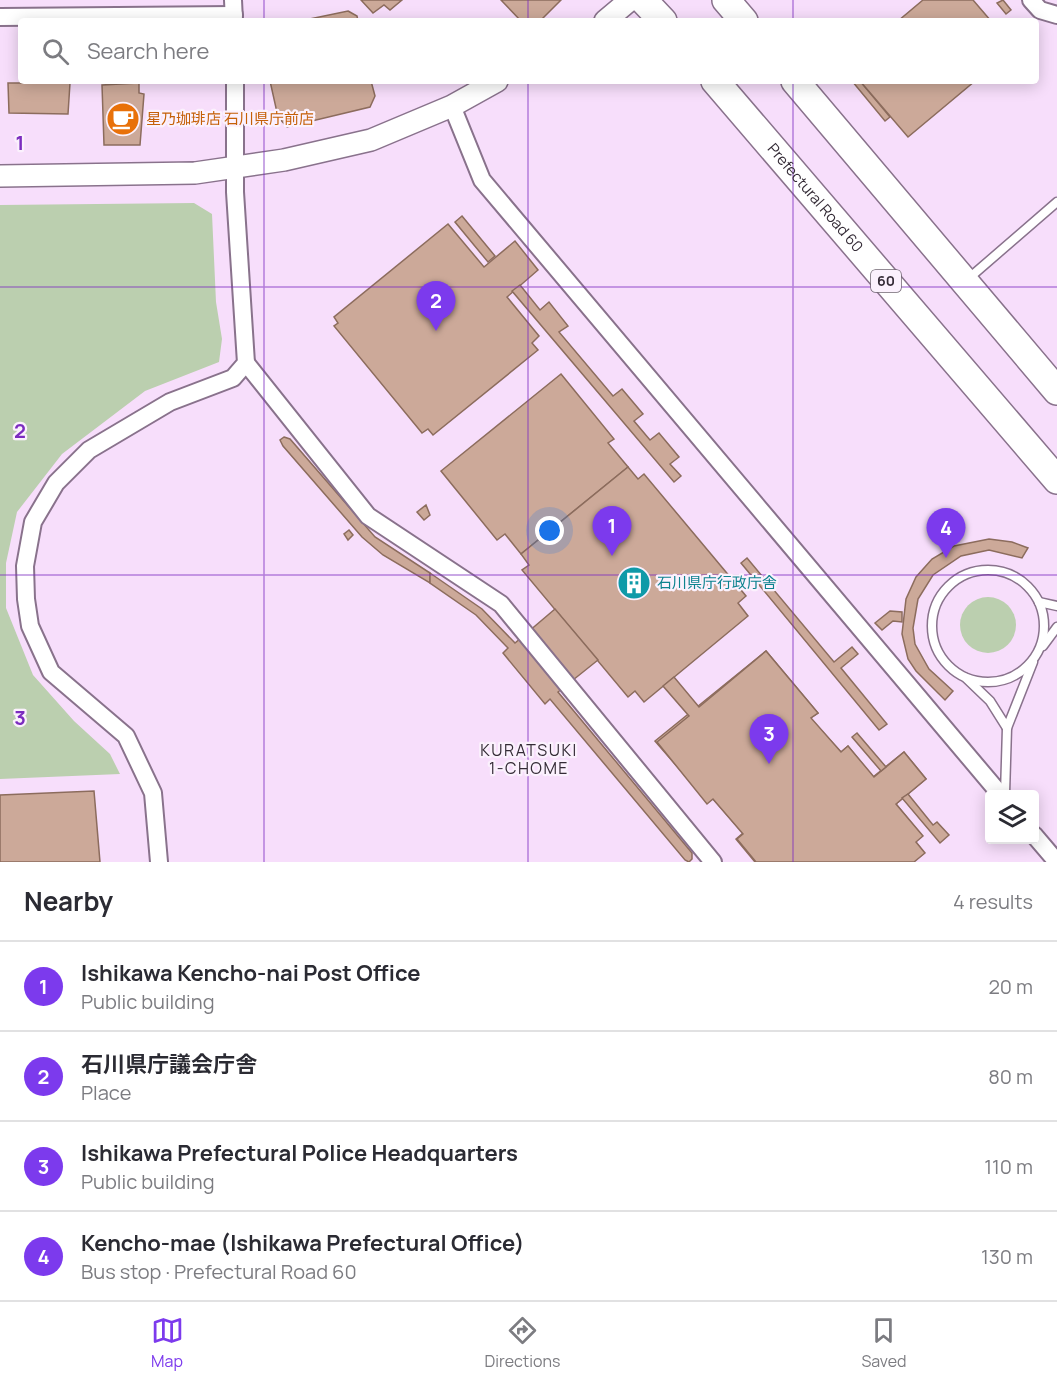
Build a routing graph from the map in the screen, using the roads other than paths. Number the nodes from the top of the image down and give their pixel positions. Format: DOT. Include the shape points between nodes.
graph roads {
  1 [pos="89,0"];
  2 [pos="630,0"];
  3 [pos="643,0"];
  4 [pos="726,0"];
  5 [pos="1031,0"];
  6 [pos="234,12"];
  7 [pos="1057,15"];
  8 [pos="0,17"];
  9 [pos="90,17"];
  10 [pos="608,18"];
  11 [pos="660,18"];
  12 [pos="741,18"];
  13 [pos="235,84"];
  14 [pos="492,84"];
  15 [pos="719,84"];
  16 [pos="798,84"];
  17 [pos="452,106"];
  18 [pos="237,168"];
  19 [pos="0,176"];
  20 [pos="1057,202"];
  21 [pos="965,281"];
  22 [pos="246,363"];
  23 [pos="1057,392"];
  24 [pos="1057,480"];
  25 [pos="1039,602"];
  26 [pos="1057,606"];
  27 [pos="1057,627"];
  28 [pos="1035,658"];
  29 [pos="965,677"];
  30 [pos="1007,728"];
  31 [pos="996,790"];
  32 [pos="1005,790"];
  33 [pos="1039,841"];
  34 [pos="159,862"];
  35 [pos="713,862"];
  36 [pos="1057,862"];
  1 -- 9 [label="street"];
  2 -- 10 [label="street"];
  3 -- 11 [label="main road"];
  4 -- 12 [label="main road"];
  5 -- 7 [label="street" via="1040,10"];
  6 -- 9 [label="street"];
  8 -- 9 [label="street"];
  13 -- 18 [label="street"];
  14 -- 17 [label="street"];
  15 -- 24 [label="main road, Prefectural Road 60 / 60"];
  16 -- 21 [label="main road"];
  17 -- 18 [label="street" via="371,140"];
  17 -- 31 [label="street" via="482,180"];
  18 -- 19 [label="street" via="195,173"];
  18 -- 22 [label="street" via="235,192"];
  20 -- 21 [label="lane"];
  21 -- 23 [label="main road"];
  22 -- 34 [label="street" via="233,378 170,402 89,450 56,483 33,522 25,566 30,626 51,672 126,736 153,793"];
  22 -- 35 [label="street" via="368,516 501,604"];
  25 -- 26 [label="lane"];
  25 -- 28 [label="lane" via="1044,620 1043,640"];
  25 -- 29 [label="lane" via="1028,586 1011,575 992,570 973,572 955,580 933,612 932,631 937,650 949,666"];
  27 -- 28 [label="lane"];
  28 -- 29 [label="lane" via="1021,672 1003,680 984,682"];
  28 -- 30 [label="lane"];
  29 -- 30 [label="lane" via="990,701"];
  30 -- 32 [label="lane"];
  33 -- 36 [label="street"];
}
